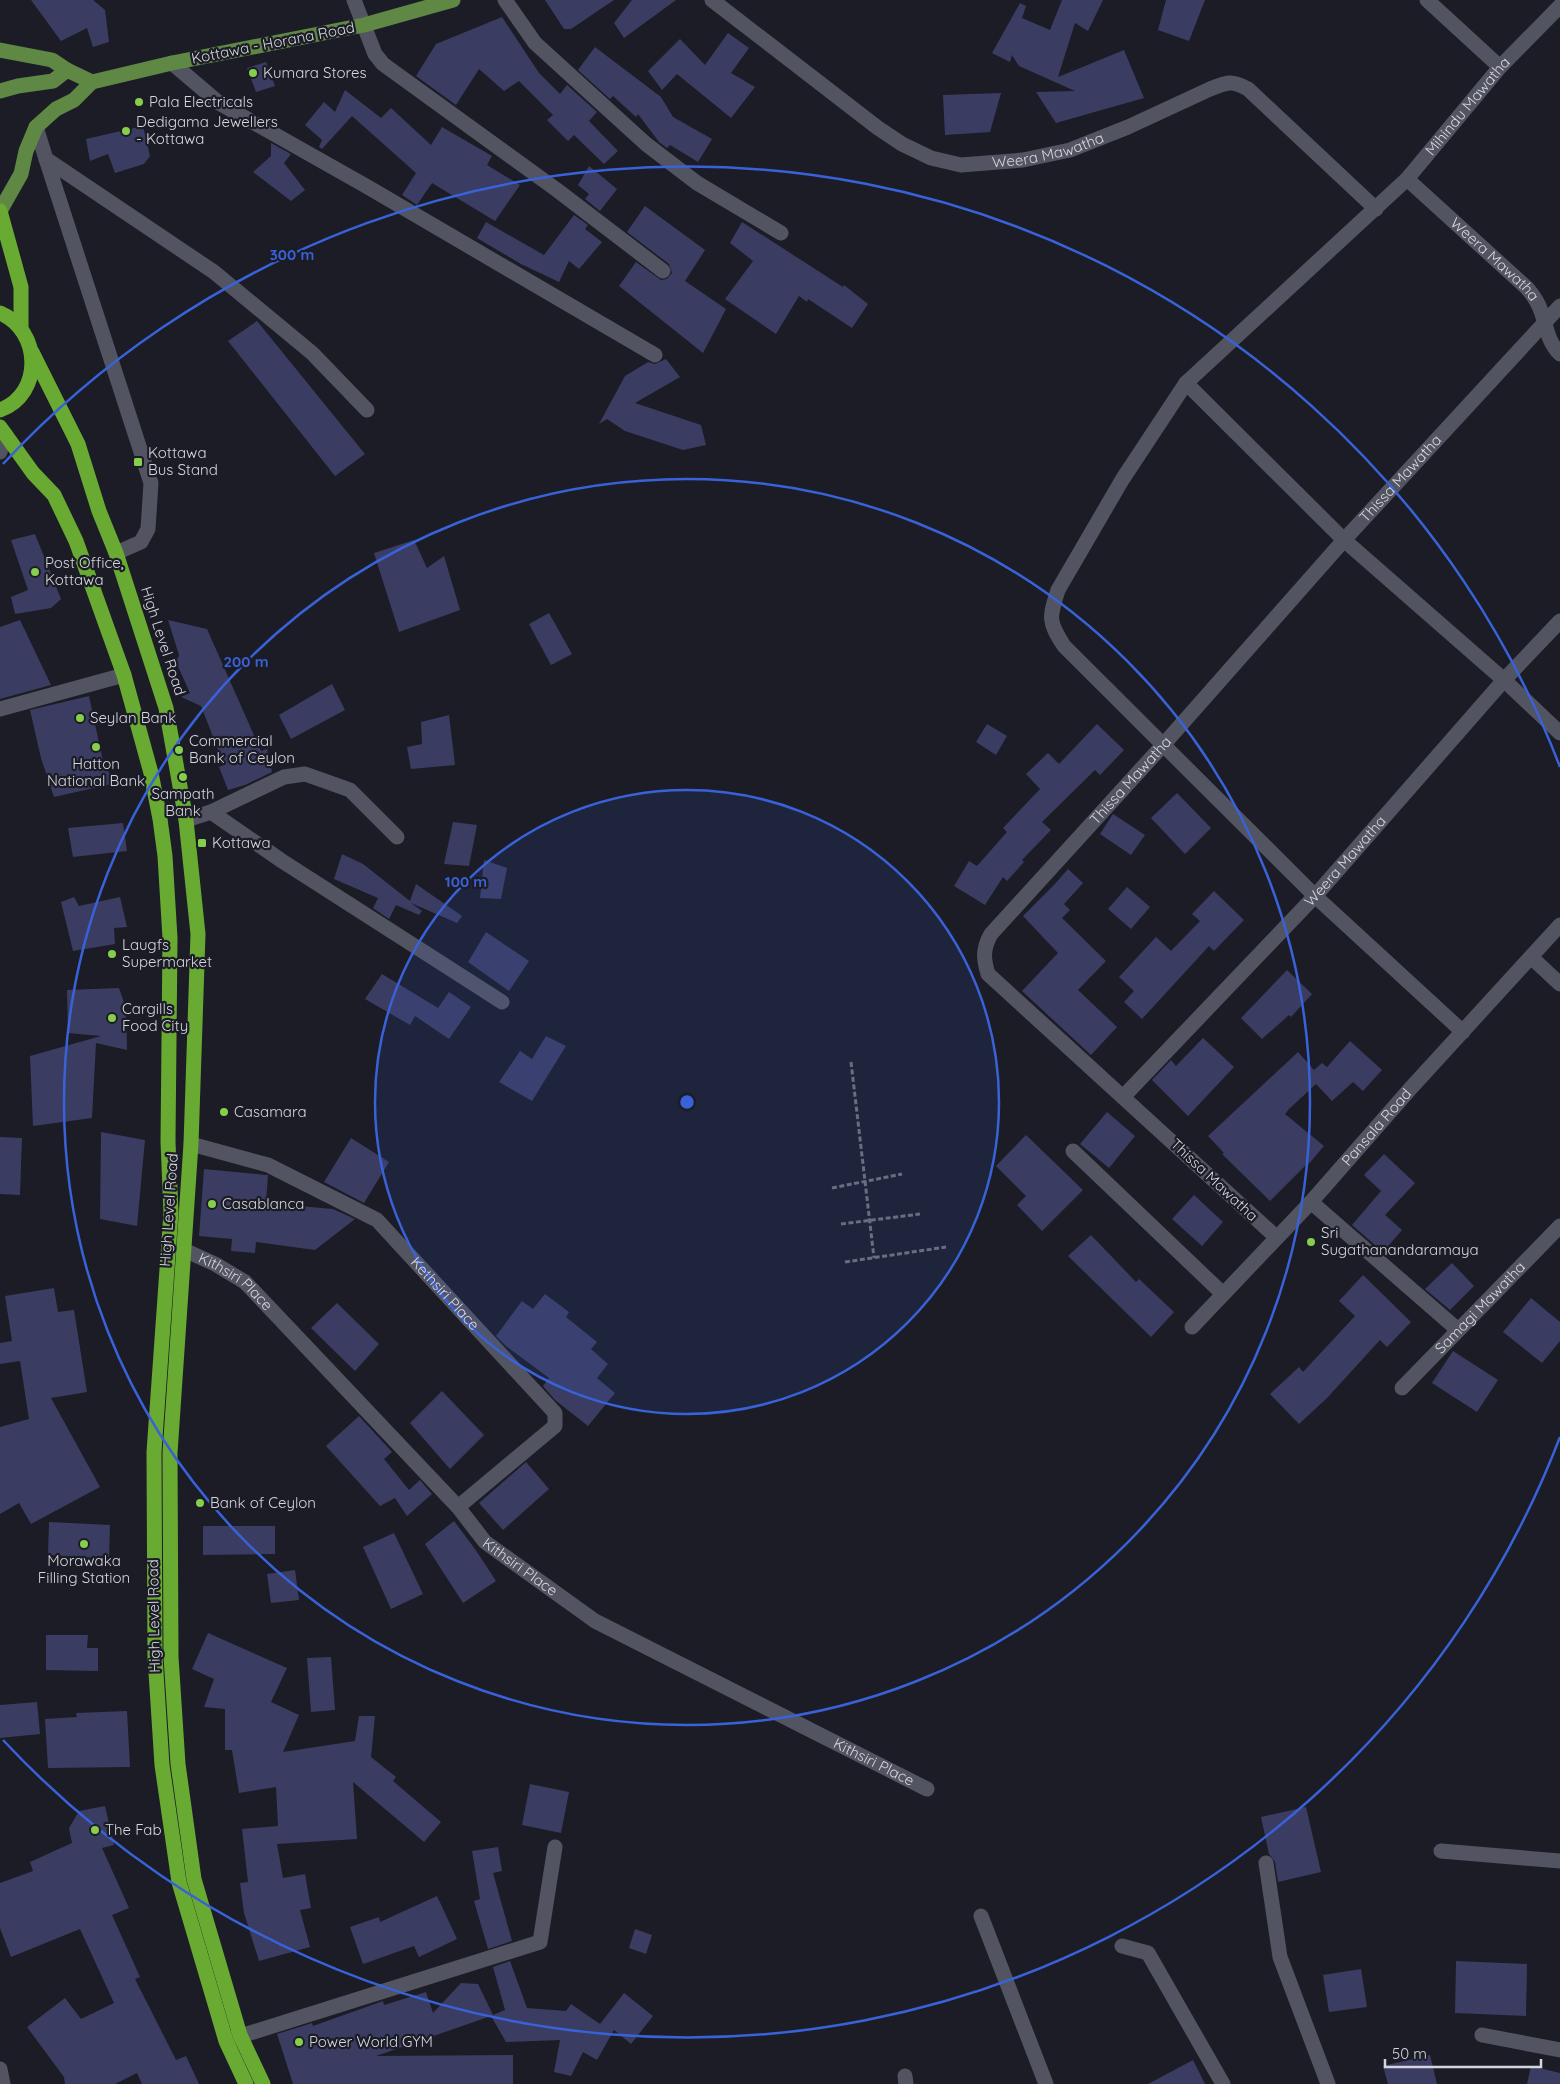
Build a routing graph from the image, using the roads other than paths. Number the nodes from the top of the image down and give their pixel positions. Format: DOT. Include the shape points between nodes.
graph roads {
  1 [pos="354,0"];
  2 [pos="453,0"];
  3 [pos="505,0"];
  4 [pos="712,0"];
  5 [pos="1427,0"];
  6 [pos="1560,6"];
  7 [pos="364,25"];
  8 [pos="0,50"];
  9 [pos="172,62"];
  10 [pos="1500,67"];
  11 [pos="67,70"];
  12 [pos="92,82"];
  13 [pos="0,91"];
  14 [pos="36,127"];
  15 [pos="46,159"];
  16 [pos="1407,179"];
  17 [pos="1376,209"];
  18 [pos="0,211"];
  19 [pos="781,233"];
  20 [pos="663,271"];
  21 [pos="1560,306"];
  22 [pos="0,313"];
  23 [pos="1545,322"];
  24 [pos="21,328"];
  25 [pos="32,352"];
  26 [pos="1560,354"];
  27 [pos="655,355"];
  28 [pos="1186,384"];
  29 [pos="0,410"];
  30 [pos="367,410"];
  31 [pos="2,431"];
  32 [pos="0,452"];
  33 [pos="1344,540"];
  34 [pos="116,553"];
  35 [pos="1560,621"];
  36 [pos="124,675"];
  37 [pos="1504,680"];
  38 [pos="0,709"];
  39 [pos="1560,733"];
  40 [pos="1164,744"];
  41 [pos="211,812"];
  42 [pos="186,820"];
  43 [pos="397,836"];
  44 [pos="1315,896"];
  45 [pos="1560,925"];
  46 [pos="1531,957"];
  47 [pos="1560,984"];
  48 [pos="502,1002"];
  49 [pos="1463,1032"];
  50 [pos="1123,1096"];
  51 [pos="191,1144"];
  52 [pos="1073,1151"];
  53 [pos="1311,1202"];
  54 [pos="1560,1226"];
  55 [pos="1276,1237"];
  56 [pos="184,1250"];
  57 [pos="1222,1294"];
  58 [pos="1192,1327"];
  59 [pos="1458,1330"];
  60 [pos="1402,1388"];
  61 [pos="458,1507"];
  62 [pos="928,1789"];
  63 [pos="555,1847"];
  64 [pos="1441,1851"];
  65 [pos="1560,1861"];
  66 [pos="1266,1863"];
  67 [pos="981,1916"];
  68 [pos="1122,1946"];
  69 [pos="240,2035"];
  70 [pos="1482,2035"];
  71 [pos="226,2041"];
  72 [pos="1560,2050"];
  73 [pos="0,2069"];
  74 [pos="3,2084"];
  75 [pos="246,2084"];
  76 [pos="263,2084"];
  77 [pos="1046,2084"];
  78 [pos="1223,2084"];
  79 [pos="1328,2084"];
  1 -- 7 [label="street"];
  2 -- 7 [label="main road, Kottawa - Horana Road"];
  3 -- 19 [label="street" via="535,43 646,144 697,183"];
  4 -- 17 [label="street, Weera Mawatha" via="878,128 931,158 961,165 1023,160 1070,150 1224,83 1235,82 1248,89"];
  5 -- 10 [label="street"];
  6 -- 10 [label="street, Mihindu Mawatha"];
  7 -- 9 [label="main road, Kottawa - Horana Road"];
  7 -- 20 [label="street" via="375,54 383,64"];
  8 -- 11 [label="main road" via="52,60"];
  9 -- 12 [label="main road, Kottawa - Horana Road"];
  9 -- 27 [label="street" via="218,103"];
  10 -- 16 [label="street, Mihindu Mawatha"];
  11 -- 12 [label="main road"];
  11 -- 13 [label="main road" via="53,80"];
  12 -- 14 [label="main road" via="74,100 56,109"];
  14 -- 15 [label="street"];
  14 -- 18 [label="main road" via="20,174"];
  15 -- 30 [label="street" via="214,272 312,353"];
  15 -- 34 [label="street" via="151,483 148,529 141,542"];
  16 -- 17 [label="street, Mihindu Mawatha"];
  16 -- 23 [label="street, Weera Mawatha" via="1527,288 1536,299"];
  17 -- 28 [label="street, Mihindu Mawatha"];
  18 -- 24 [label="highway" via="21,287"];
  21 -- 23 [label="street, Thissa Mawatha"];
  22 -- 24 [label="highway"];
  23 -- 26 [label="street, Weera Mawatha" via="1550,342"];
  23 -- 33 [label="street, Thissa Mawatha"];
  24 -- 25 [label="highway, High Level Road"];
  25 -- 29 [label="highway" via="28,384 19,398"];
  25 -- 34 [label="highway, High Level Road" via="78,444"];
  28 -- 33 [label="street"];
  28 -- 40 [label="street, Mihindu Mawatha" via="1112,497 1058,590 1052,609 1052,627 1064,646"];
  31 -- 32 [label="street"];
  31 -- 36 [label="highway, High Level Road" via="54,495 66,518"];
  33 -- 37 [label="street"];
  33 -- 40 [label="street, Thissa Mawatha"];
  34 -- 42 [label="highway, High Level Road" via="166,708"];
  35 -- 37 [label="street, Weera Mawatha"];
  36 -- 38 [label="street"];
  36 -- 71 [label="highway, High Level Road" via="160,819 170,938 168,1142 171,1214 154,1452 155,1657 162,1765 179,1882"];
  37 -- 39 [label="street"];
  37 -- 44 [label="street, Weera Mawatha"];
  40 -- 44 [label="street, Mihindu Mawatha"];
  40 -- 50 [label="street, Thissa Mawatha" via="991,934 985,944 983,959 988,974"];
  41 -- 42 [label="street"];
  41 -- 43 [label="street" via="284,777 305,774 350,790"];
  41 -- 48 [label="street"];
  42 -- 51 [label="highway, High Level Road" via="198,934"];
  44 -- 49 [label="street, Mihindu Mawatha"];
  44 -- 50 [label="street, Weera Mawatha"];
  45 -- 46 [label="street, Pansala Road"];
  46 -- 47 [label="street"];
  46 -- 49 [label="street, Pansala Road"];
  49 -- 53 [label="street, Pansala Road"];
  50 -- 55 [label="street, Thissa Mawatha"];
  51 -- 56 [label="highway, High Level Road"];
  51 -- 61 [label="street, Kethsiri Place" via="268,1165 377,1220 555,1412 556,1426"];
  52 -- 57 [label="street"];
  53 -- 55 [label="street, Pansala Road"];
  53 -- 59 [label="street"];
  54 -- 59 [label="street, Samagi Mawatha"];
  55 -- 57 [label="street, Pansala Road"];
  56 -- 61 [label="street, Kithsiri Place" via="245,1282"];
  56 -- 69 [label="highway, High Level Road" via="170,1453 171,1657 178,1764 194,1879"];
  57 -- 58 [label="street, Pansala Road"];
  59 -- 60 [label="street, Samagi Mawatha"];
  61 -- 62 [label="street, Kithsiri Place" via="485,1542 595,1621"];
  63 -- 69 [label="street" via="540,1942"];
  64 -- 65 [label="street"];
  66 -- 79 [label="street" via="1280,1957"];
  67 -- 77 [label="street"];
  68 -- 78 [label="street" via="1148,1953"];
  69 -- 71 [label="street"];
  69 -- 76 [label="highway, High Level Road"];
  70 -- 72 [label="street"];
  71 -- 75 [label="highway, High Level Road"];
  73 -- 74 [label="street"];
}
